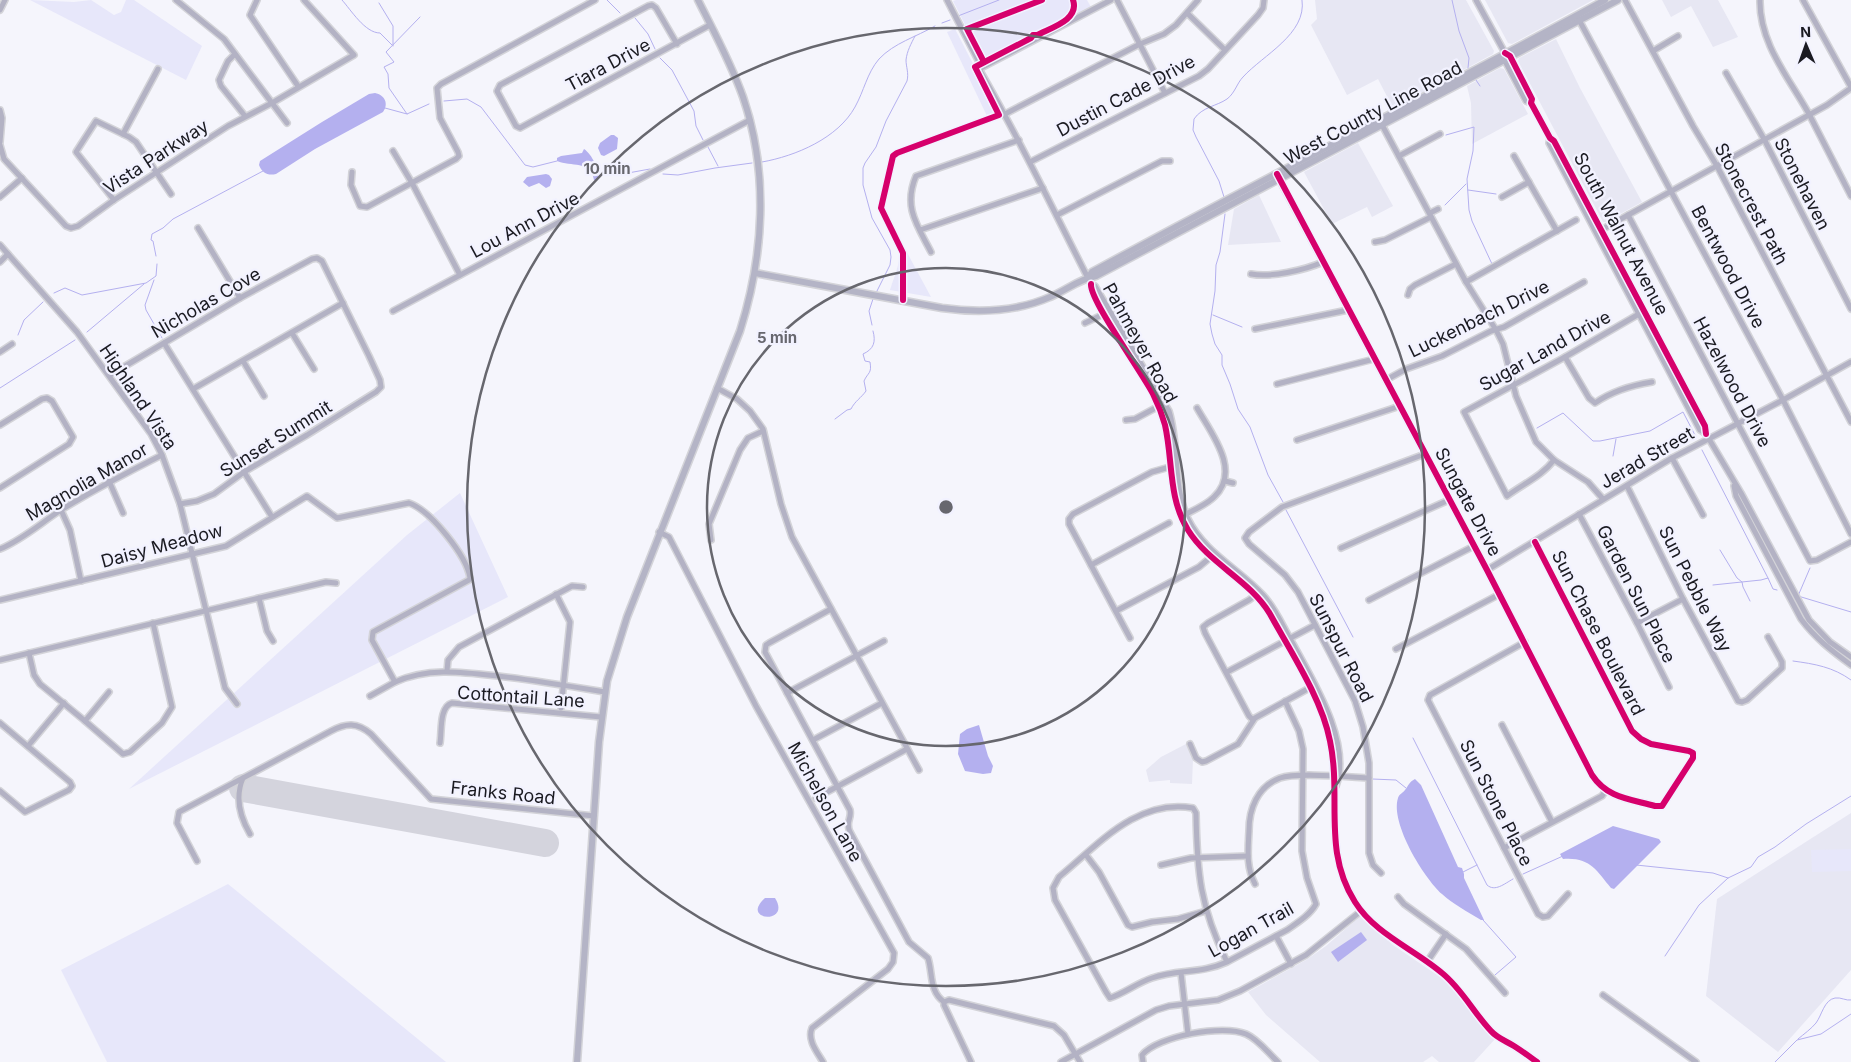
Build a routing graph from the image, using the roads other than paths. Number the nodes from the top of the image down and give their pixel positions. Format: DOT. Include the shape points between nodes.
graph roads {
  1 [pos="5,0"];
  2 [pos="176,0"];
  3 [pos="258,0"];
  4 [pos="304,0"];
  5 [pos="595,0"];
  6 [pos="698,0"];
  7 [pos="947,0"];
  8 [pos="1111,0"];
  9 [pos="1117,0"];
  10 [pos="1198,0"];
  11 [pos="1264,0"];
  12 [pos="1476,0"];
  13 [pos="1605,0"];
  14 [pos="1618,0"];
  15 [pos="1625,0"];
  16 [pos="1760,0"];
  17 [pos="1803,0"];
  18 [pos="0,10"];
  19 [pos="1187,13"];
  20 [pos="1578,18"];
  21 [pos="710,25"];
  22 [pos="1678,36"];
  23 [pos="677,44"];
  24 [pos="1140,44"];
  25 [pos="1224,50"];
  26 [pos="1653,51"];
  27 [pos="235,54"];
  28 [pos="1506,56"];
  29 [pos="158,68"];
  30 [pos="979,69"];
  31 [pos="1726,74"];
  32 [pos="298,86"];
  33 [pos="1851,88"];
  34 [pos="1165,93"];
  35 [pos="272,103"];
  36 [pos="0,110"];
  37 [pos="1005,114"];
  38 [pos="1809,114"];
  39 [pos="245,116"];
  40 [pos="750,120"];
  41 [pos="287,122"];
  42 [pos="1381,123"];
  43 [pos="123,134"];
  44 [pos="1440,134"];
  45 [pos="1550,138"];
  46 [pos="1764,139"];
  47 [pos="1019,140"];
  48 [pos="0,144"];
  49 [pos="393,151"];
  50 [pos="1399,156"];
  51 [pos="1514,156"];
  52 [pos="1170,161"];
  53 [pos="1030,162"];
  54 [pos="1717,166"];
  55 [pos="157,172"];
  56 [pos="352,172"];
  57 [pos="1278,177"];
  58 [pos="22,178"];
  59 [pos="1530,182"];
  60 [pos="412,183"];
  61 [pos="1043,188"];
  62 [pos="1672,190"];
  63 [pos="171,194"];
  64 [pos="1851,196"];
  65 [pos="0,197"];
  66 [pos="1502,197"];
  67 [pos="114,200"];
  68 [pos="1438,209"];
  69 [pos="1057,215"];
  70 [pos="1430,215"];
  71 [pos="1628,215"];
  72 [pos="1576,220"];
  73 [pos="198,228"];
  74 [pos="1602,229"];
  75 [pos="920,230"];
  76 [pos="1557,231"];
  77 [pos="1596,232"];
  78 [pos="1374,242"];
  79 [pos="0,245"];
  80 [pos="220,249"];
  81 [pos="213,252"];
  82 [pos="931,252"];
  83 [pos="8,254"];
  84 [pos="0,262"];
  85 [pos="1323,262"];
  86 [pos="1456,264"];
  87 [pos="755,273"];
  88 [pos="1252,274"];
  89 [pos="460,276"];
  90 [pos="1089,281"];
  91 [pos="1466,282"];
  92 [pos="1584,282"];
  93 [pos="1408,295"];
  94 [pos="240,298"];
  95 [pos="343,303"];
  96 [pos="1851,308"];
  97 [pos="1348,310"];
  98 [pos="393,311"];
  99 [pos="1104,314"];
  100 [pos="1639,314"];
  101 [pos="1085,323"];
  102 [pos="1255,329"];
  103 [pos="1496,330"];
  104 [pos="292,333"];
  105 [pos="164,343"];
  106 [pos="12,344"];
  107 [pos="0,352"];
  108 [pos="1565,357"];
  109 [pos="1374,359"];
  110 [pos="242,361"];
  111 [pos="1851,362"];
  112 [pos="314,369"];
  113 [pos="1827,374"];
  114 [pos="110,375"];
  115 [pos="1386,380"];
  116 [pos="1652,382"];
  117 [pos="1277,384"];
  118 [pos="1513,386"];
  119 [pos="717,388"];
  120 [pos="194,389"];
  121 [pos="264,396"];
  122 [pos="1783,400"];
  123 [pos="1162,405"];
  124 [pos="1400,406"];
  125 [pos="1198,408"];
  126 [pos="1126,420"];
  127 [pos="1851,422"];
  128 [pos="1739,424"];
  129 [pos="0,425"];
  130 [pos="763,431"];
  131 [pos="1707,436"];
  132 [pos="1297,440"];
  133 [pos="162,454"];
  134 [pos="1425,454"];
  135 [pos="1672,458"];
  136 [pos="1554,460"];
  137 [pos="1173,466"];
  138 [pos="244,472"];
  139 [pos="1225,481"];
  140 [pos="109,482"];
  141 [pos="1233,483"];
  142 [pos="1734,483"];
  143 [pos="1627,486"];
  144 [pos="0,488"];
  145 [pos="1603,499"];
  146 [pos="1449,500"];
  147 [pos="180,504"];
  148 [pos="61,510"];
  149 [pos="123,513"];
  150 [pos="1579,514"];
  151 [pos="1184,515"];
  152 [pos="1703,516"];
  153 [pos="272,517"];
  154 [pos="1169,523"];
  155 [pos="659,532"];
  156 [pos="1851,534"];
  157 [pos="711,540"];
  158 [pos="1535,542"];
  159 [pos="1851,542"];
  160 [pos="1474,546"];
  161 [pos="1341,548"];
  162 [pos="0,549"];
  163 [pos="192,554"];
  164 [pos="1213,555"];
  165 [pos="1091,565"];
  166 [pos="1487,570"];
  167 [pos="81,581"];
  168 [pos="336,584"];
  169 [pos="583,587"];
  170 [pos="1257,593"];
  171 [pos="556,594"];
  172 [pos="1500,594"];
  173 [pos="259,598"];
  174 [pos="1683,599"];
  175 [pos="0,600"];
  176 [pos="1369,600"];
  177 [pos="831,609"];
  178 [pos="206,611"];
  179 [pos="1116,611"];
  180 [pos="153,623"];
  181 [pos="1637,623"];
  182 [pos="1315,624"];
  183 [pos="1768,637"];
  184 [pos="1130,638"];
  185 [pos="1287,640"];
  186 [pos="273,641"];
  187 [pos="884,641"];
  188 [pos="1525,642"];
  189 [pos="1396,649"];
  190 [pos="29,653"];
  191 [pos="856,656"];
  192 [pos="1851,656"];
  193 [pos="0,660"];
  194 [pos="1851,664"];
  195 [pos="447,671"];
  196 [pos="1227,672"];
  197 [pos="395,682"];
  198 [pos="564,685"];
  199 [pos="1312,686"];
  200 [pos="1669,687"];
  201 [pos="109,692"];
  202 [pos="605,692"];
  203 [pos="787,692"];
  204 [pos="370,696"];
  205 [pos="1285,701"];
  206 [pos="64,703"];
  207 [pos="882,703"];
  208 [pos="237,704"];
  209 [pos="561,708"];
  210 [pos="601,717"];
  211 [pos="1253,720"];
  212 [pos="85,721"];
  213 [pos="0,723"];
  214 [pos="1502,725"];
  215 [pos="812,740"];
  216 [pos="440,743"];
  217 [pos="1190,744"];
  218 [pos="28,746"];
  219 [pos="907,749"];
  220 [pos="918,770"];
  221 [pos="1303,776"];
  222 [pos="1336,776"];
  223 [pos="243,778"];
  224 [pos="1369,778"];
  225 [pos="837,787"];
  226 [pos="1606,790"];
  227 [pos="0,791"];
  228 [pos="816,798"];
  229 [pos="1662,806"];
  230 [pos="594,816"];
  231 [pos="1552,822"];
  232 [pos="250,834"];
  233 [pos="1504,848"];
  234 [pos="1086,855"];
  235 [pos="1248,856"];
  236 [pos="1197,857"];
  237 [pos="197,861"];
  238 [pos="1161,865"];
  239 [pos="1381,873"];
  240 [pos="1254,884"];
  241 [pos="1568,894"];
  242 [pos="1398,897"];
  243 [pos="1206,911"];
  244 [pos="1361,911"];
  245 [pos="1446,934"];
  246 [pos="1276,936"];
  247 [pos="1227,962"];
  248 [pos="1427,962"];
  249 [pos="1291,964"];
  250 [pos="1181,973"];
  251 [pos="1505,993"];
  252 [pos="1603,996"];
  253 [pos="944,1002"];
  254 [pos="1184,1005"];
  255 [pos="1188,1034"];
  256 [pos="1076,1054"];
  257 [pos="1272,1056"];
  258 [pos="577,1062"];
  259 [pos="822,1062"];
  260 [pos="971,1062"];
  261 [pos="1060,1062"];
  262 [pos="1080,1062"];
  263 [pos="1143,1062"];
  264 [pos="1266,1062"];
  265 [pos="1278,1062"];
  266 [pos="1537,1062"];
  267 [pos="1696,1062"];
  1 -- 18 [label="street"];
  2 -- 27 [label="street" via="220,35"];
  3 -- 32 [label="street" via="250,15"];
  4 -- 32 [label="street, Vista Parkway" via="354,55"];
  5 -- 60 [label="street" via="437,88 440,118 459,156"];
  6 -- 21 [label="main road"];
  7 -- 30 [label="street, Pahmeyer Road" via="980,64"];
  8 -- 30 [label="street"];
  9 -- 24 [label="street"];
  10 -- 19 [label="street"];
  11 -- 25 [label="street, Dustin Cade Drive" via="1258,15"];
  12 -- 28 [label="street, South Walnut Avenue"];
  13 -- 20 [label="main road, West County Line Road"];
  14 -- 20 [label="main road, West County Line Road"];
  15 -- 26 [label="street, Stonecrest Path"];
  16 -- 38 [label="street" via="1760,20 1765,34"];
  17 -- 33 [label="street"];
  19 -- 24 [label="street" via="1164,34"];
  19 -- 25 [label="street"];
  20 -- 28 [label="main road, West County Line Road"];
  20 -- 62 [label="street, Bentwood Drive"];
  21 -- 23 [label="street, Tiara Drive"];
  21 -- 40 [label="main road" via="733,72"];
  22 -- 26 [label="street"];
  23 -- 23 [label="street, Tiara Drive" via="656,8 648,6 498,86 498,93 518,128"];
  24 -- 34 [label="street"];
  24 -- 37 [label="street"];
  25 -- 34 [label="street, Dustin Cade Drive" via="1203,73"];
  26 -- 54 [label="street, Stonecrest Path"];
  27 -- 35 [label="street"];
  27 -- 39 [label="street" via="229,58 219,80"];
  28 -- 42 [label="main road, West County Line Road"];
  28 -- 45 [label="street, South Walnut Avenue" via="1526,101 1531,103"];
  29 -- 43 [label="street"];
  30 -- 37 [label="street, Pahmeyer Road"];
  31 -- 46 [label="street, Stonehaven"];
  32 -- 35 [label="street, Vista Parkway"];
  33 -- 38 [label="street"];
  34 -- 53 [label="street, Dustin Cade Drive"];
  35 -- 39 [label="street, Vista Parkway"];
  35 -- 41 [label="street"];
  36 -- 48 [label="street, Vista Parkway"];
  37 -- 47 [label="street, Pahmeyer Road"];
  38 -- 46 [label="street"];
  38 -- 64 [label="street"];
  39 -- 55 [label="street, Vista Parkway"];
  40 -- 87 [label="main road" via="760,198"];
  40 -- 89 [label="street, Lou Ann Drive"];
  42 -- 50 [label="street"];
  42 -- 57 [label="main road, West County Line Road"];
  43 -- 55 [label="street" via="136,142"];
  43 -- 67 [label="street" via="96,121 76,152"];
  44 -- 50 [label="street"];
  45 -- 74 [label="street, South Walnut Avenue"];
  45 -- 77 [label="street, South Walnut Avenue" via="1549,143"];
  46 -- 54 [label="street"];
  46 -- 96 [label="street, Stonehaven"];
  47 -- 53 [label="street, Pahmeyer Road"];
  47 -- 75 [label="street" via="916,176 910,205"];
  48 -- 58 [label="street, Vista Parkway" via="4,158"];
  49 -- 60 [label="street"];
  50 -- 70 [label="street"];
  51 -- 59 [label="street"];
  52 -- 69 [label="street" via="1162,161"];
  53 -- 61 [label="street, Pahmeyer Road"];
  54 -- 62 [label="street"];
  54 -- 113 [label="street, Stonecrest Path"];
  55 -- 63 [label="street"];
  55 -- 67 [label="street, Vista Parkway"];
  56 -- 60 [label="street" via="351,185 363,207"];
  57 -- 85 [label="street, Sungate Drive"];
  57 -- 90 [label="main road, West County Line Road"];
  58 -- 65 [label="street"];
  58 -- 67 [label="street, Vista Parkway" via="71,228"];
  59 -- 66 [label="street"];
  59 -- 76 [label="street"];
  60 -- 89 [label="street"];
  61 -- 69 [label="street, Pahmeyer Road"];
  61 -- 75 [label="street"];
  62 -- 71 [label="street"];
  62 -- 122 [label="street, Bentwood Drive"];
  68 -- 70 [label="street"];
  69 -- 90 [label="street, Pahmeyer Road"];
  70 -- 78 [label="street" via="1385,240"];
  70 -- 86 [label="street"];
  71 -- 74 [label="street"];
  71 -- 128 [label="street, Hazelwood Drive"];
  72 -- 76 [label="street"];
  73 -- 81 [label="street"];
  74 -- 77 [label="street"];
  74 -- 131 [label="street, South Walnut Avenue" via="1706,426"];
  75 -- 82 [label="street"];
  76 -- 91 [label="street"];
  77 -- 100 [label="street, South Walnut Avenue"];
  79 -- 83 [label="street, Highland Vista"];
  80 -- 81 [label="street"];
  81 -- 94 [label="street"];
  83 -- 84 [label="street"];
  83 -- 114 [label="street, Highland Vista" via="68,320"];
  85 -- 88 [label="street" via="1261,276"];
  85 -- 97 [label="street, Sungate Drive"];
  86 -- 91 [label="street"];
  86 -- 93 [label="street" via="1410,288"];
  87 -- 90 [label="main road, West County Line Road" via="976,311 1021,306"];
  87 -- 119 [label="main road" via="740,331"];
  89 -- 98 [label="street, Lou Ann Drive"];
  90 -- 99 [label="street, Pahmeyer Road"];
  90 -- 123 [label="street, Pahmeyer Road" via="1145,367"];
  91 -- 103 [label="street"];
  92 -- 103 [label="street, Luckenbach Drive"];
  94 -- 95 [label="street, Nicholas Cove" via="317,258 322,261"];
  94 -- 105 [label="street, Nicholas Cove"];
  95 -- 104 [label="street"];
  95 -- 138 [label="street, Sunset Summit" via="381,387"];
  97 -- 102 [label="street"];
  97 -- 109 [label="street, Sungate Drive"];
  99 -- 101 [label="street"];
  99 -- 123 [label="street, Pahmeyer Road"];
  100 -- 108 [label="street, Sugar Land Drive"];
  100 -- 131 [label="street, South Walnut Avenue" via="1700,430"];
  103 -- 115 [label="street, Luckenbach Drive"];
  103 -- 118 [label="street" via="1503,344"];
  104 -- 110 [label="street"];
  104 -- 112 [label="street"];
  105 -- 114 [label="street, Nicholas Cove"];
  105 -- 120 [label="street"];
  106 -- 107 [label="street"];
  108 -- 116 [label="street" via="1595,403 1639,384"];
  108 -- 118 [label="street, Sugar Land Drive"];
  109 -- 115 [label="street, Sungate Drive"];
  109 -- 117 [label="street"];
  110 -- 120 [label="street"];
  110 -- 121 [label="street"];
  111 -- 113 [label="street, Jerad Street"];
  113 -- 122 [label="street, Jerad Street"];
  113 -- 127 [label="street, Stonecrest Path"];
  114 -- 133 [label="street, Highland Vista"];
  115 -- 124 [label="street, Sungate Drive"];
  118 -- 136 [label="street" via="1536,442"];
  118 -- 136 [label="street, Sugar Land Drive" via="1464,412 1507,496 1547,469"];
  119 -- 130 [label="street" via="750,411"];
  119 -- 155 [label="main road"];
  120 -- 138 [label="street"];
  122 -- 128 [label="street, Jerad Street"];
  122 -- 156 [label="street, Bentwood Drive"];
  123 -- 126 [label="street" via="1135,419"];
  123 -- 137 [label="street, Pahmeyer Road" via="1169,411 1173,425"];
  124 -- 132 [label="street"];
  124 -- 134 [label="street, Sungate Drive"];
  125 -- 139 [label="street" via="1222,453"];
  128 -- 131 [label="street, Jerad Street"];
  128 -- 159 [label="street, Hazelwood Drive" via="1808,558 1812,562"];
  129 -- 144 [label="street" via="47,398 52,401 73,439"];
  130 -- 157 [label="street" via="748,438 740,450 710,524"];
  130 -- 177 [label="street" via="792,537"];
  131 -- 135 [label="street, Jerad Street"];
  131 -- 142 [label="street, South Walnut Avenue"];
  133 -- 140 [label="street, Magnolia Manor"];
  133 -- 147 [label="street, Highland Vista"];
  134 -- 146 [label="street, Sungate Drive"];
  134 -- 182 [label="street, Sunspur Road" via="1289,504 1273,512 1246,536 1245,540 1290,581"];
  135 -- 143 [label="street, Jerad Street"];
  135 -- 152 [label="street"];
  136 -- 145 [label="street" via="1588,482"];
  137 -- 151 [label="street, Pahmeyer Road"];
  137 -- 165 [label="street" via="1152,472 1073,514 1069,524"];
  138 -- 147 [label="street, Sunset Summit" via="214,494"];
  138 -- 153 [label="street"];
  139 -- 141 [label="street"];
  139 -- 151 [label="street" via="1214,497"];
  140 -- 148 [label="street, Magnolia Manor"];
  140 -- 149 [label="street"];
  142 -- 192 [label="street, South Walnut Avenue" via="1809,620 1830,642"];
  142 -- 194 [label="street, South Walnut Avenue" via="1736,496 1801,618 1827,648"];
  143 -- 145 [label="street, Jerad Street"];
  143 -- 174 [label="street, Sun Pebble Way"];
  145 -- 150 [label="street, Jerad Street"];
  146 -- 160 [label="street, Sungate Drive"];
  146 -- 161 [label="street"];
  147 -- 163 [label="street, Highland Vista"];
  148 -- 162 [label="street, Magnolia Manor"];
  148 -- 167 [label="street" via="70,530"];
  150 -- 158 [label="street, Jerad Street"];
  150 -- 181 [label="street, Garden Sun Place"];
  151 -- 164 [label="street, Pahmeyer Road" via="1195,540"];
  153 -- 163 [label="street, Daisy Meadow" via="226,546"];
  153 -- 197 [label="street, Daisy Meadow" via="308,496 337,518 405,503 418,506 451,539 468,569 469,580 373,632 372,640"];
  154 -- 165 [label="street"];
  155 -- 202 [label="main road" via="620,636"];
  155 -- 259 [label="street, Michelson Lane" via="669,537 756,706 894,953 888,969 812,1028 811,1042"];
  158 -- 166 [label="street, Jerad Street"];
  158 -- 229 [label="street, Sun Chase Boulevard" via="1632,731 1651,744 1689,750 1693,754"];
  160 -- 166 [label="street, Sungate Drive"];
  160 -- 176 [label="street"];
  163 -- 167 [label="street, Daisy Meadow"];
  163 -- 178 [label="street, Highland Vista"];
  164 -- 170 [label="street, Pahmeyer Road"];
  164 -- 179 [label="street" via="1200,567"];
  165 -- 179 [label="street"];
  166 -- 172 [label="street, Sungate Drive"];
  167 -- 175 [label="street, Daisy Meadow"];
  168 -- 173 [label="street" via="326,582"];
  169 -- 171 [label="street" via="572,586"];
  170 -- 185 [label="street, Pahmeyer Road"];
  170 -- 196 [label="street" via="1203,627"];
  171 -- 195 [label="street" via="459,647 448,660"];
  171 -- 198 [label="street" via="570,622"];
  172 -- 188 [label="street, Sungate Drive"];
  172 -- 189 [label="street"];
  173 -- 178 [label="street"];
  173 -- 186 [label="street" via="267,631"];
  174 -- 181 [label="street"];
  174 -- 183 [label="street, Sun Pebble Way" via="1737,700 1742,702 1782,666"];
  177 -- 191 [label="street"];
  177 -- 203 [label="street" via="764,647"];
  178 -- 180 [label="street"];
  178 -- 208 [label="street, Highland Vista" via="225,688"];
  179 -- 184 [label="street"];
  180 -- 190 [label="street"];
  180 -- 212 [label="street" via="172,707 162,723 130,752 123,754"];
  181 -- 200 [label="street, Garden Sun Place"];
  182 -- 185 [label="street"];
  182 -- 224 [label="street, Sunspur Road" via="1360,714 1368,751"];
  185 -- 196 [label="street"];
  185 -- 199 [label="street, Pahmeyer Road"];
  187 -- 191 [label="street"];
  188 -- 226 [label="street, Sungate Drive" via="1592,775"];
  188 -- 233 [label="street, Sun Stone Place" via="1428,699"];
  190 -- 193 [label="street"];
  190 -- 206 [label="street" via="34,675 40,684"];
  191 -- 203 [label="street"];
  191 -- 207 [label="street"];
  195 -- 197 [label="street" via="423,673"];
  195 -- 198 [label="street"];
  196 -- 211 [label="street"];
  197 -- 204 [label="street"];
  198 -- 202 [label="street"];
  198 -- 209 [label="street"];
  199 -- 205 [label="street"];
  199 -- 222 [label="street, Pahmeyer Road" via="1326,708 1334,730 1339,760"];
  201 -- 212 [label="street"];
  202 -- 210 [label="main road"];
  203 -- 215 [label="street"];
  205 -- 211 [label="street"];
  205 -- 221 [label="street" via="1301,740"];
  206 -- 212 [label="street"];
  206 -- 218 [label="street"];
  207 -- 215 [label="street"];
  207 -- 219 [label="street"];
  210 -- 216 [label="street, Cottontail Lane" via="452,703 444,711"];
  210 -- 230 [label="main road"];
  211 -- 217 [label="street" via="1238,744 1208,760 1202,762 1196,758"];
  213 -- 218 [label="street"];
  214 -- 231 [label="street"];
  215 -- 225 [label="street"];
  218 -- 227 [label="street" via="72,786 25,812"];
  219 -- 220 [label="street"];
  219 -- 225 [label="street"];
  221 -- 222 [label="street"];
  221 -- 235 [label="street" via="1275,780 1258,796 1249,818"];
  221 -- 246 [label="street, Logan Trail" via="1303,858 1316,904"];
  222 -- 224 [label="street"];
  222 -- 244 [label="street, Pahmeyer Road" via="1337,860 1346,886"];
  223 -- 230 [label="street, Franks Road" via="340,726 354,724 371,734 431,799"];
  223 -- 232 [label="street" via="239,786 239,802 241,817"];
  223 -- 237 [label="street, Franks Road" via="179,812 177,823"];
  224 -- 239 [label="street, Sunspur Road" via="1369,854"];
  225 -- 228 [label="street"];
  225 -- 253 [label="street" via="850,810 850,832 910,942 928,958 931,981"];
  226 -- 229 [label="street, Sungate Drive"];
  226 -- 231 [label="street" via="1602,796"];
  230 -- 258 [label="main road"];
  231 -- 233 [label="street"];
  233 -- 241 [label="street, Sun Stone Place" via="1538,914 1548,916"];
  234 -- 236 [label="street" via="1121,825 1141,814 1166,807 1188,807 1195,809"];
  234 -- 243 [label="street" via="1100,872 1132,927"];
  234 -- 250 [label="street, Logan Trail" via="1056,880 1054,896 1110,998 1153,977"];
  235 -- 236 [label="street"];
  235 -- 240 [label="street"];
  236 -- 238 [label="street"];
  236 -- 243 [label="street"];
  242 -- 245 [label="street"];
  243 -- 247 [label="street"];
  244 -- 248 [label="street, Pahmeyer Road" via="1373,924"];
  244 -- 249 [label="street" via="1318,947"];
  245 -- 248 [label="street"];
  245 -- 251 [label="street" via="1474,957"];
  246 -- 247 [label="street, Logan Trail"];
  246 -- 249 [label="street"];
  247 -- 250 [label="street, Logan Trail" via="1211,969"];
  248 -- 266 [label="street, Pahmeyer Road" via="1456,987 1492,1032"];
  249 -- 254 [label="street" via="1225,998"];
  250 -- 254 [label="street"];
  252 -- 267 [label="street"];
  253 -- 256 [label="street" via="949,1000 1054,1026 1062,1031"];
  253 -- 260 [label="street"];
  254 -- 255 [label="street"];
  254 -- 256 [label="street" via="1156,1010"];
  255 -- 257 [label="street" via="1238,1031 1253,1038"];
  255 -- 263 [label="street" via="1169,1038 1149,1049 1142,1055"];
  256 -- 261 [label="street"];
  256 -- 262 [label="street"];
  257 -- 264 [label="street"];
  257 -- 265 [label="street"];
}
